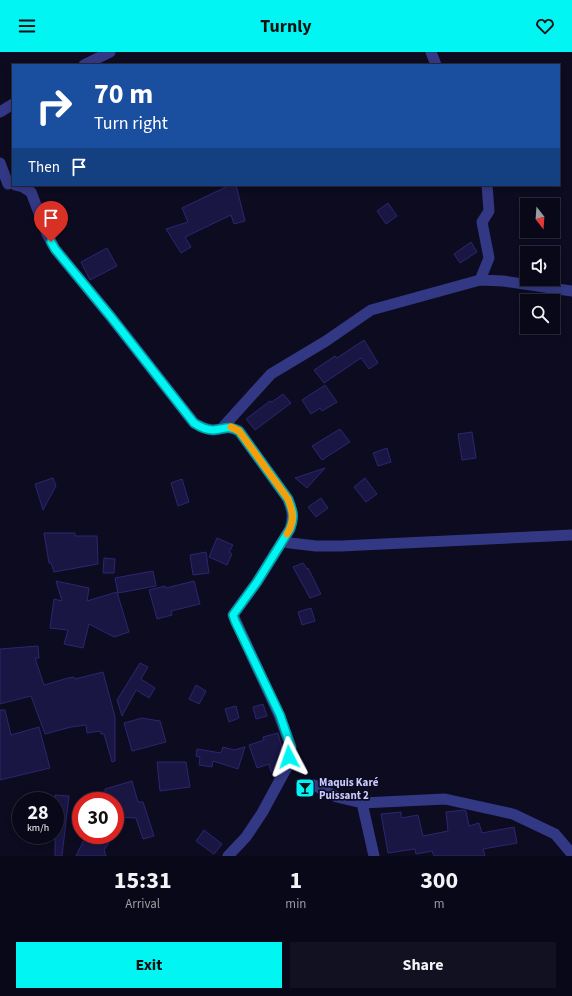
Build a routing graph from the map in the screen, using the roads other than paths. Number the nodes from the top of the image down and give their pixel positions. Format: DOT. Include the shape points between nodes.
graph roads {
  1 [pos="110,52"];
  2 [pos="86,64"];
  3 [pos="12,105"];
  4 [pos="0,112"];
  5 [pos="0,163"];
  6 [pos="9,184"];
  7 [pos="18,186"];
  8 [pos="487,186"];
  9 [pos="480,280"];
  10 [pos="572,291"];
  11 [pos="223,427"];
  12 [pos="572,535"];
  13 [pos="282,542"];
  14 [pos="314,785"];
  15 [pos="362,803"];
  16 [pos="572,854"];
  17 [pos="228,856"];
  18 [pos="374,856"];
  1 -- 2 [label="street"];
  3 -- 4 [label="street"];
  5 -- 6 [label="street"];
  7 -- 11 [label="street" via="31,192 55,249 194,423 205,429"];
  8 -- 9 [label="street" via="489,210 482,222 489,258"];
  9 -- 10 [label="street"];
  9 -- 11 [label="street" via="371,310 271,374"];
  11 -- 13 [label="street" via="232,427 239,431 288,499 294,519"];
  12 -- 13 [label="street" via="341,546"];
  13 -- 17 [label="street" via="233,615 280,715 291,747 287,767 262,813 246,837"];
  14 -- 15 [label="street" via="337,797"];
  15 -- 16 [label="street" via="445,799 513,814 555,834"];
  15 -- 18 [label="street"];
}
